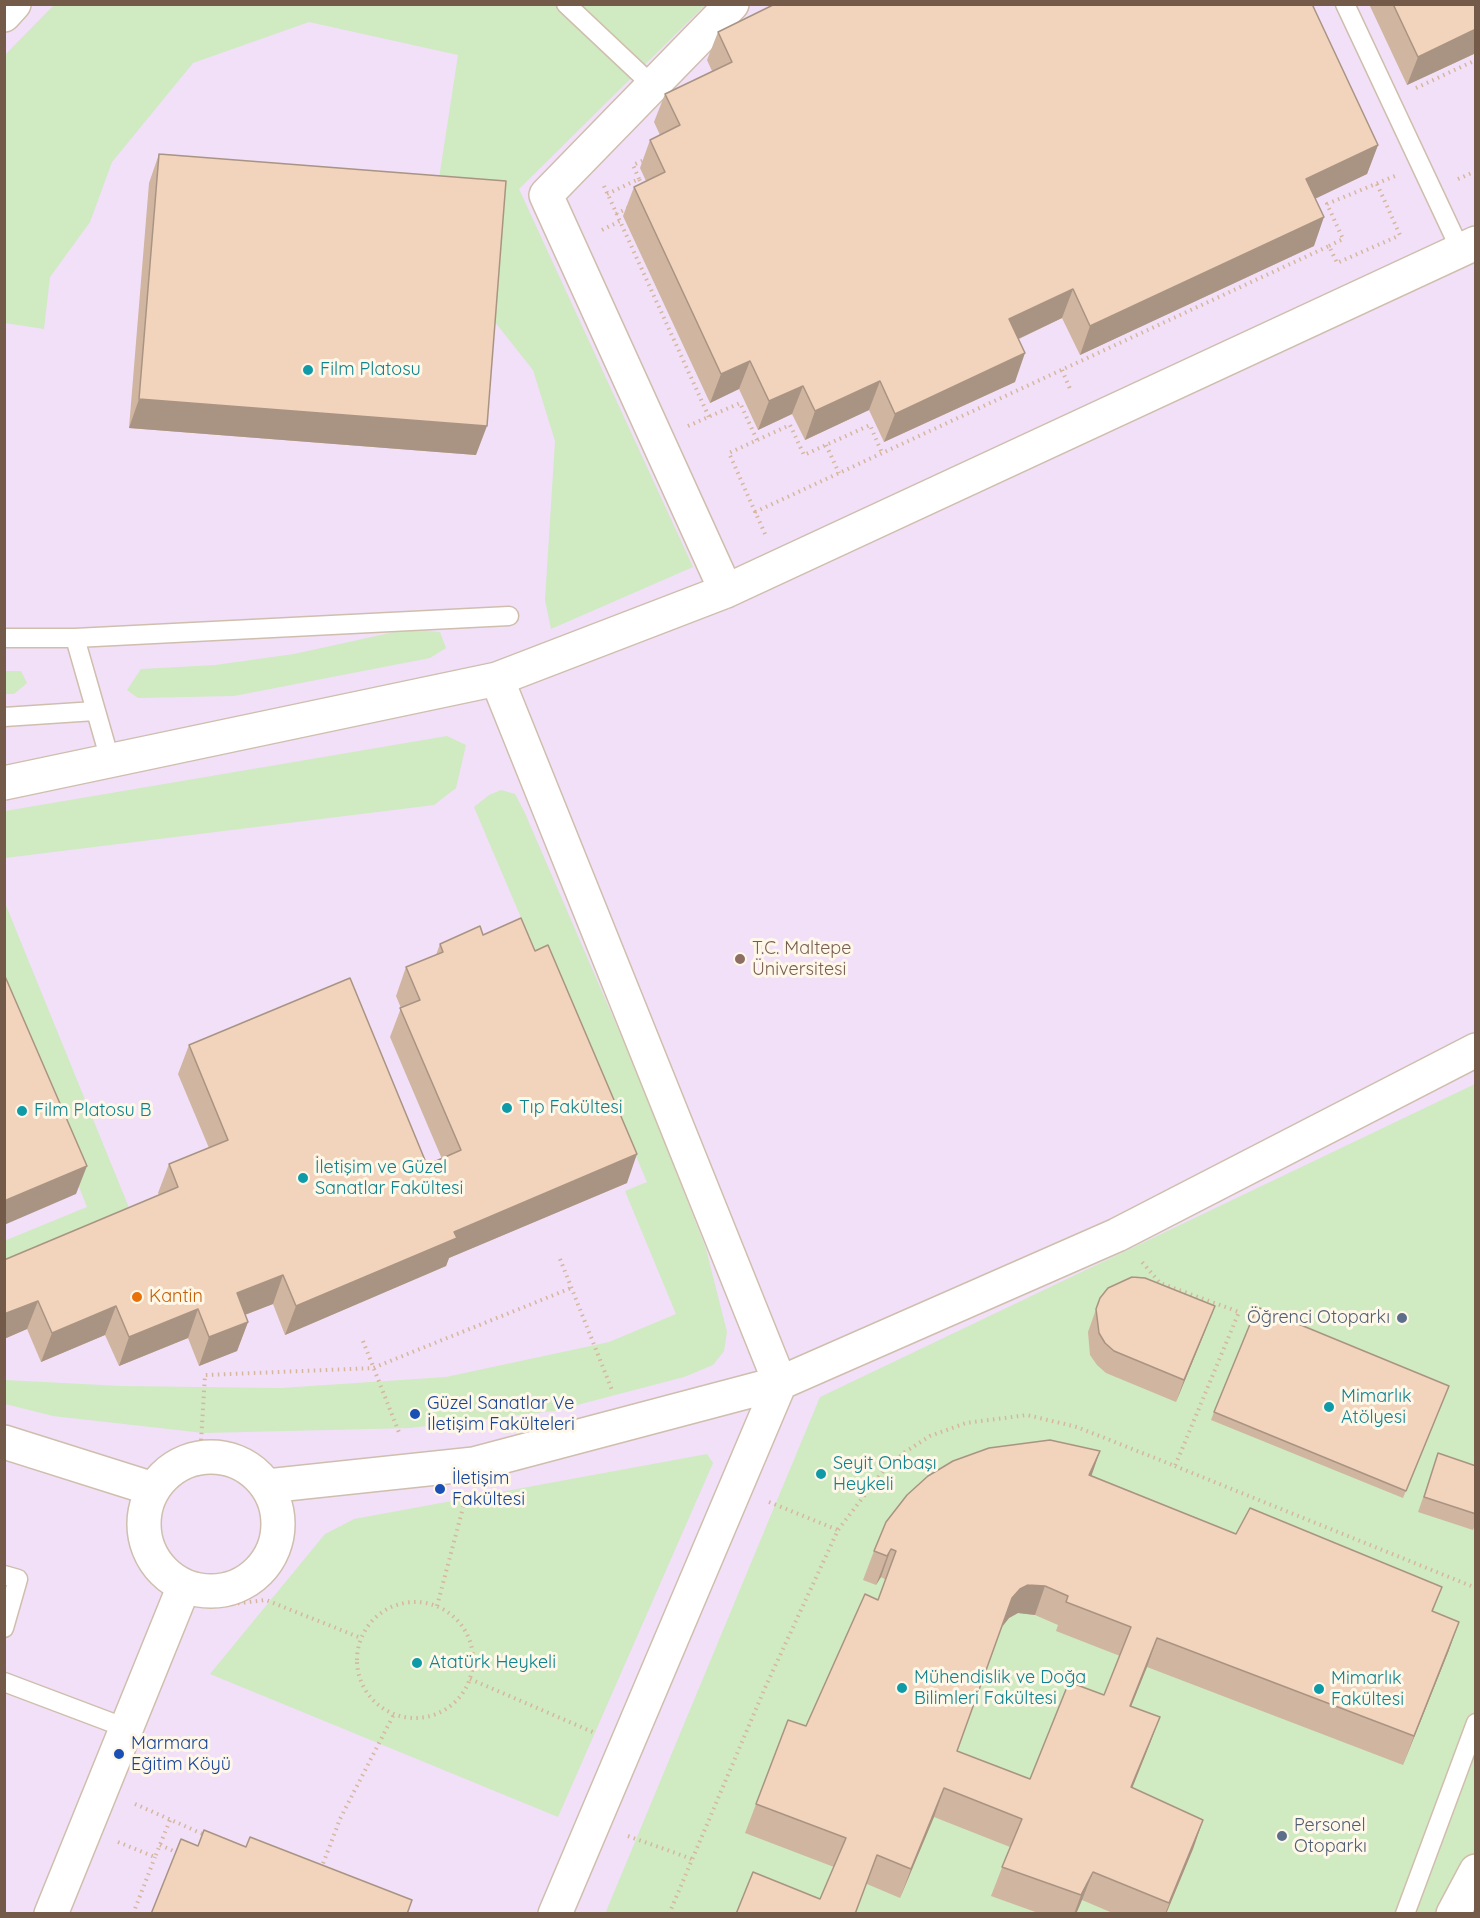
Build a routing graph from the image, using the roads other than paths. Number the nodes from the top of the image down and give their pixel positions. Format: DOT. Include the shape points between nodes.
graph roads {
  1 [pos="14,4"];
  2 [pos="566,4"];
  3 [pos="732,4"];
  4 [pos="1345,4"];
  5 [pos="4,15"];
  6 [pos="652,85"];
  7 [pos="1468,246"];
  8 [pos="726,591"];
  9 [pos="508,616"];
  10 [pos="4,638"];
  11 [pos="75,638"];
  12 [pos="497,679"];
  13 [pos="95,711"];
  14 [pos="4,717"];
  15 [pos="110,760"];
  16 [pos="4,783"];
  17 [pos="1476,1050"];
  18 [pos="780,1383"];
  19 [pos="4,1442"];
  20 [pos="267,1486"];
  21 [pos="153,1489"];
  22 [pos="4,1575"];
  23 [pos="179,1598"];
  24 [pos="4,1628"];
  25 [pos="4,1682"];
  26 [pos="1476,1724"];
  27 [pos="126,1728"];
  28 [pos="1476,1871"];
  29 [pos="51,1914"];
  30 [pos="555,1914"];
  31 [pos="1405,1914"];
  32 [pos="1453,1914"];
  1 -- 5 [label="street"];
  2 -- 6 [label="lane"];
  3 -- 6 [label="street"];
  4 -- 7 [label="lane" via="1444,215"];
  6 -- 8 [label="street" via="546,195"];
  7 -- 8 [label="street"];
  8 -- 12 [label="street"];
  9 -- 11 [label="lane"];
  10 -- 11 [label="lane"];
  11 -- 13 [label="lane"];
  12 -- 15 [label="street"];
  12 -- 18 [label="street"];
  13 -- 14 [label="lane"];
  13 -- 15 [label="lane"];
  15 -- 16 [label="street"];
  17 -- 18 [label="street" via="1117,1235"];
  18 -- 20 [label="street" via="474,1464"];
  18 -- 30 [label="street"];
  19 -- 21 [label="street"];
  20 -- 21 [label="street" via="254,1472 219,1457 181,1463"];
  20 -- 23 [label="street" via="277,1513 276,1542 256,1575 222,1591"];
  21 -- 23 [label="street" via="145,1507 146,1545"];
  22 -- 24 [label="lane" via="18,1579"];
  23 -- 27 [label="street"];
  25 -- 27 [label="lane"];
  26 -- 31 [label="lane"];
  27 -- 29 [label="street"];
  28 -- 32 [label="street"];
}
